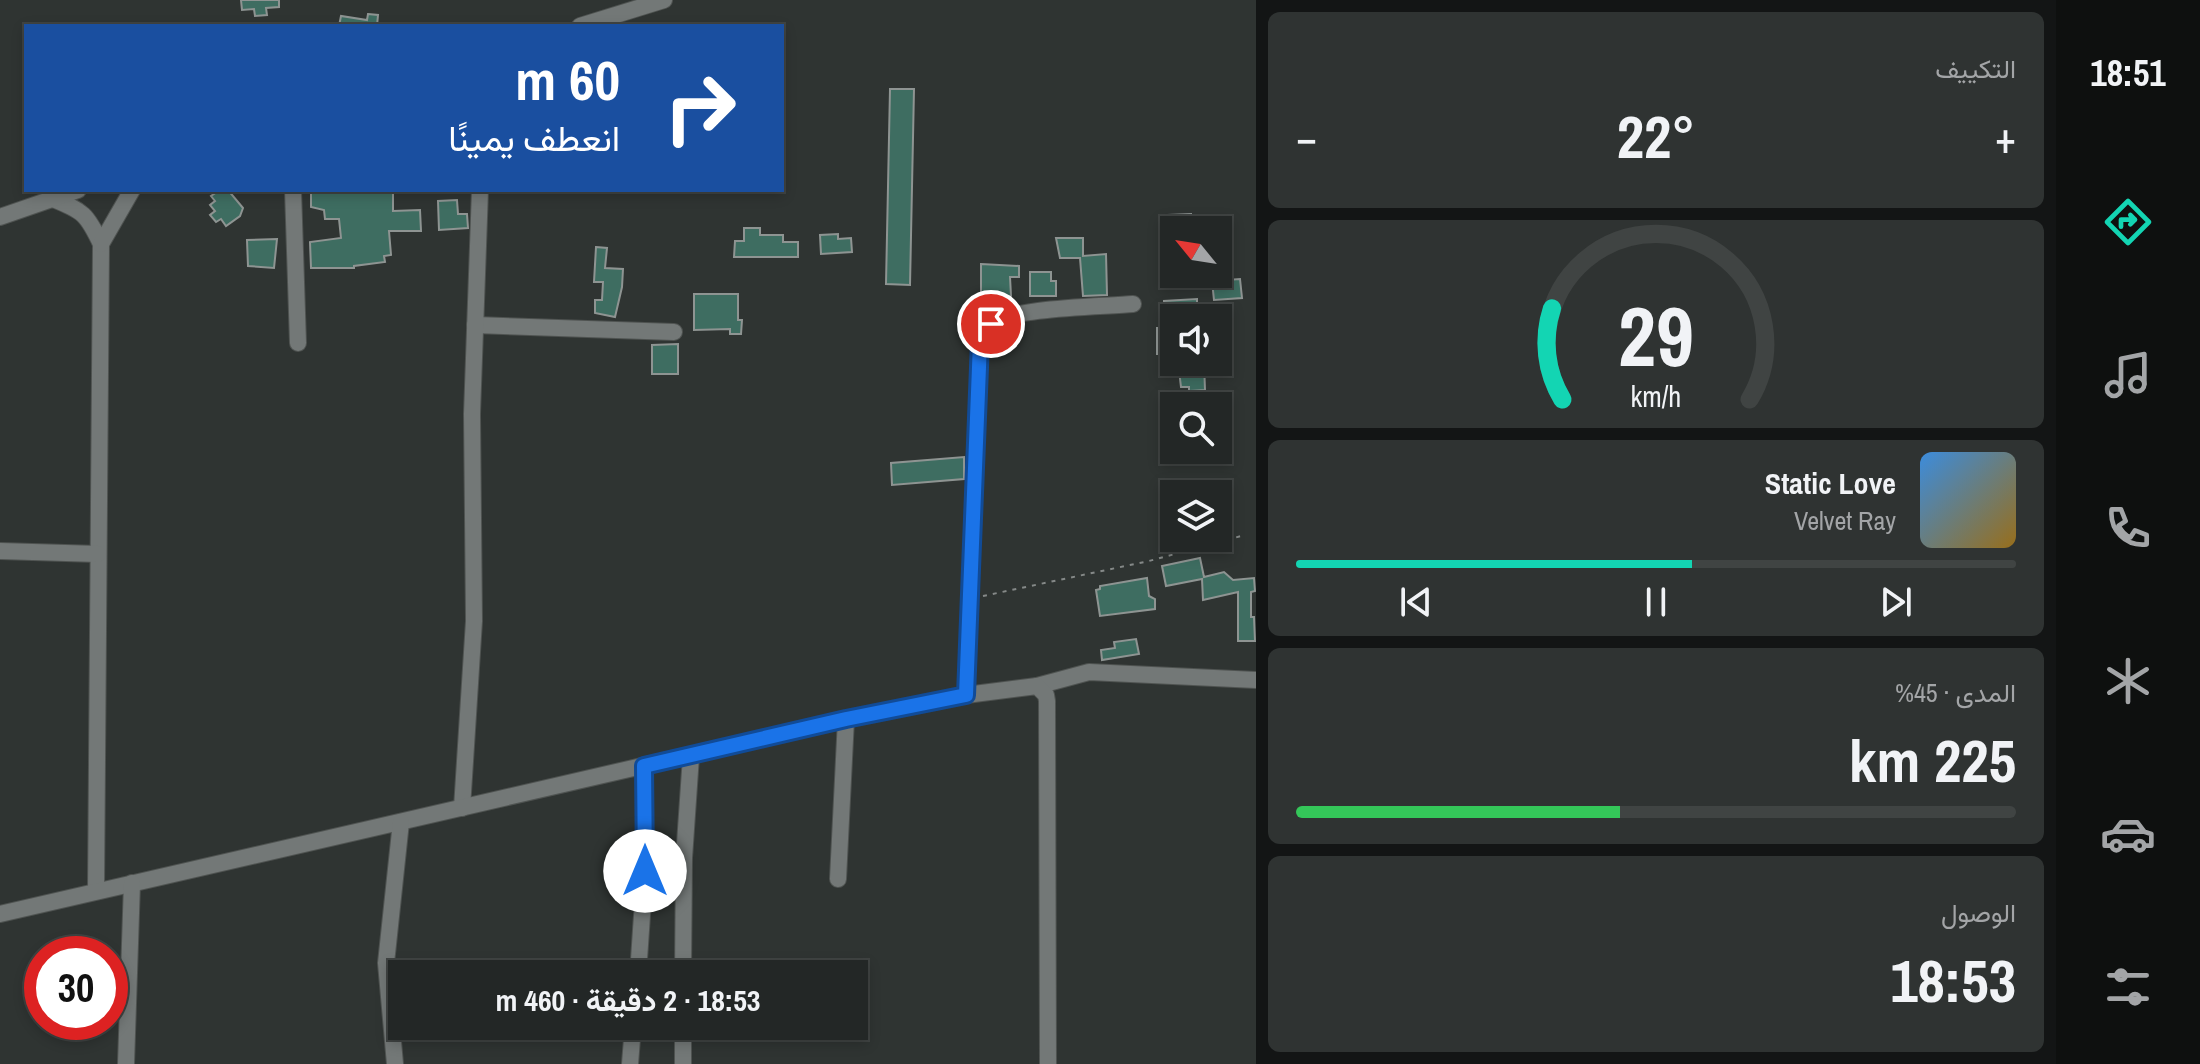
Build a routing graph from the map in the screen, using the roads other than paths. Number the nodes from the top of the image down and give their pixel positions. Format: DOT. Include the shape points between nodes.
graph roads {
  1 [pos="664,0"];
  2 [pos="632,5"];
  3 [pos="585,24"];
  4 [pos="72,192"];
  5 [pos="131,192"];
  6 [pos="293,192"];
  7 [pos="480,192"];
  8 [pos="53,199"];
  9 [pos="0,217"];
  10 [pos="101,244"];
  11 [pos="1133,304"];
  12 [pos="475,325"];
  13 [pos="674,332"];
  14 [pos="298,343"];
  15 [pos="0,551"];
  16 [pos="98,554"];
  17 [pos="1256,681"];
  18 [pos="1037,686"];
  19 [pos="966,695"];
  20 [pos="846,719"];
  21 [pos="691,756"];
  22 [pos="644,766"];
  23 [pos="462,808"];
  24 [pos="401,822"];
  25 [pos="838,879"];
  26 [pos="132,883"];
  27 [pos="96,891"];
  28 [pos="0,914"];
  29 [pos="639,960"];
  30 [pos="683,960"];
  31 [pos="632,1040"];
  32 [pos="683,1040"];
  33 [pos="126,1064"];
  34 [pos="395,1064"];
  35 [pos="630,1064"];
  36 [pos="683,1064"];
  37 [pos="1048,1064"];
  1 -- 2 [label="street"];
  2 -- 3 [label="street"];
  4 -- 8 [label="street"];
  5 -- 10 [label="street"];
  6 -- 14 [label="street"];
  7 -- 12 [label="street"];
  8 -- 9 [label="street"];
  8 -- 10 [label="street" via="89,219"];
  10 -- 16 [label="street"];
  11 -- 19 [label="street" via="1017,314 984,332"];
  12 -- 13 [label="street"];
  12 -- 23 [label="street" via="474,621"];
  15 -- 16 [label="street"];
  16 -- 27 [label="street"];
  17 -- 18 [label="street" via="1089,672"];
  18 -- 19 [label="street"];
  18 -- 37 [label="street" via="1047,701"];
  19 -- 20 [label="street"];
  20 -- 21 [label="street"];
  20 -- 25 [label="street"];
  21 -- 22 [label="street"];
  21 -- 30 [label="street"];
  22 -- 23 [label="street"];
  22 -- 29 [label="street"];
  23 -- 24 [label="street"];
  24 -- 26 [label="street"];
  24 -- 34 [label="street" via="386,963"];
  26 -- 27 [label="street"];
  26 -- 33 [label="street"];
  27 -- 28 [label="street"];
  31 -- 35 [label="street"];
  32 -- 36 [label="street"];
}
